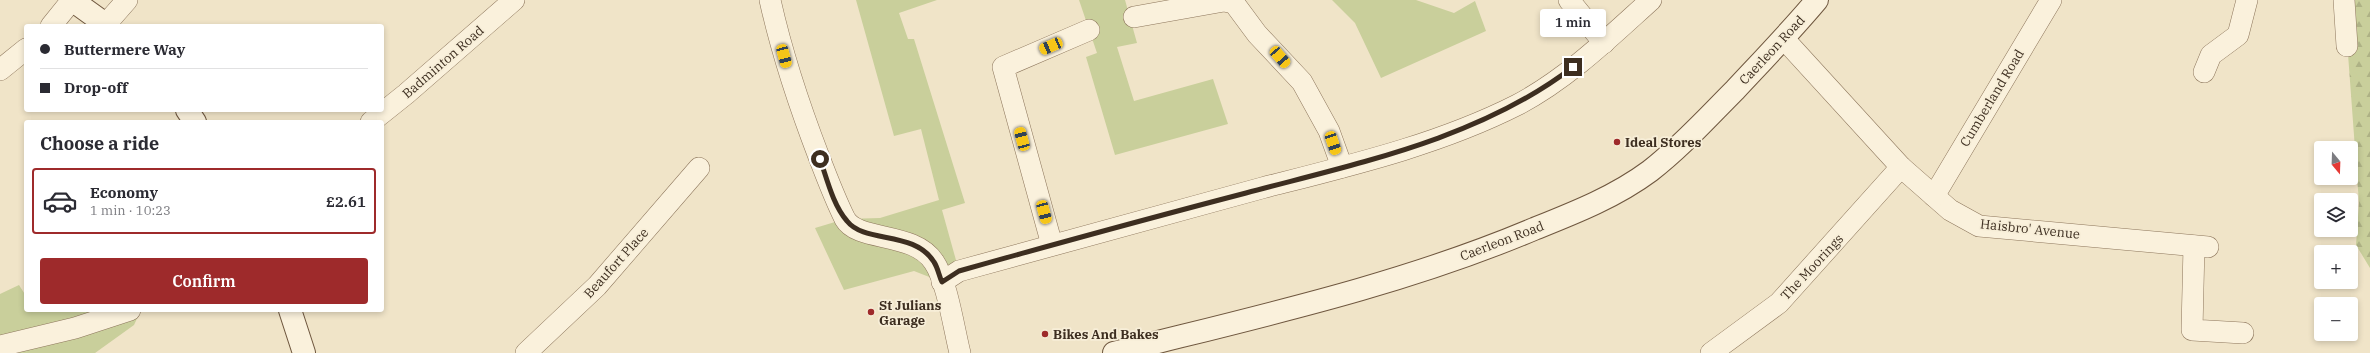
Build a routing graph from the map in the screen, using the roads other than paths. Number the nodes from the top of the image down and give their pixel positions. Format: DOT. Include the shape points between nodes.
graph roads {
  1 [pos="72,0"];
  2 [pos="127,0"];
  3 [pos="514,0"];
  4 [pos="770,0"];
  5 [pos="1569,0"];
  6 [pos="1651,0"];
  7 [pos="1818,0"];
  8 [pos="2051,0"];
  9 [pos="2247,0"];
  10 [pos="2344,0"];
  11 [pos="1134,17"];
  12 [pos="53,24"];
  13 [pos="106,24"];
  14 [pos="108,24"];
  15 [pos="1089,30"];
  16 [pos="1784,39"];
  17 [pos="1604,43"];
  18 [pos="2347,46"];
  19 [pos="24,51"];
  20 [pos="0,70"];
  21 [pos="2204,72"];
  22 [pos="384,112"];
  23 [pos="384,112"];
  24 [pos="374,120"];
  25 [pos="1342,167"];
  26 [pos="1901,167"];
  27 [pos="699,168"];
  28 [pos="1934,196"];
  29 [pos="1052,245"];
  30 [pos="942,282"];
  31 [pos="124,312"];
  32 [pos="291,312"];
  33 [pos="2243,333"];
  34 [pos="0,346"];
  35 [pos="304,353"];
  36 [pos="526,353"];
  37 [pos="960,353"];
  38 [pos="1114,353"];
  39 [pos="1711,353"];
  1 -- 12 [label="street"];
  1 -- 13 [label="main road"];
  2 -- 14 [label="street"];
  3 -- 22 [label="street, Badminton Road"];
  4 -- 30 [label="street" via="787,68 801,110 835,199 847,222 866,233 897,238 918,247 934,261"];
  5 -- 17 [label="street"];
  6 -- 17 [label="street"];
  7 -- 16 [label="main road, Caerleon Road"];
  8 -- 28 [label="street, Cumberland Road"];
  9 -- 21 [label="street" via="2238,36 2211,55"];
  10 -- 18 [label="street"];
  11 -- 25 [label="street" via="1224,1 1234,3 1257,34 1302,82 1329,131"];
  15 -- 29 [label="street" via="1003,66"];
  16 -- 26 [label="street, Haisbro' Avenue"];
  16 -- 38 [label="main road, Caerleon Road" via="1708,118 1651,170 1589,206 1494,246 1373,287"];
  17 -- 25 [label="street" via="1518,104 1458,131"];
  19 -- 20 [label="street"];
  23 -- 24 [label="street, Badminton Road"];
  25 -- 29 [label="street"];
  26 -- 28 [label="street, Haisbro' Avenue"];
  26 -- 39 [label="street, The Moorings" via="1779,303"];
  27 -- 36 [label="street, Beaufort Place" via="597,286"];
  28 -- 33 [label="street, Haisbro' Avenue" via="1950,210 1979,226 2201,246 2192,330"];
  29 -- 30 [label="street" via="959,271"];
  30 -- 37 [label="street"];
  31 -- 34 [label="street" via="75,328"];
  32 -- 35 [label="main road"];
}
